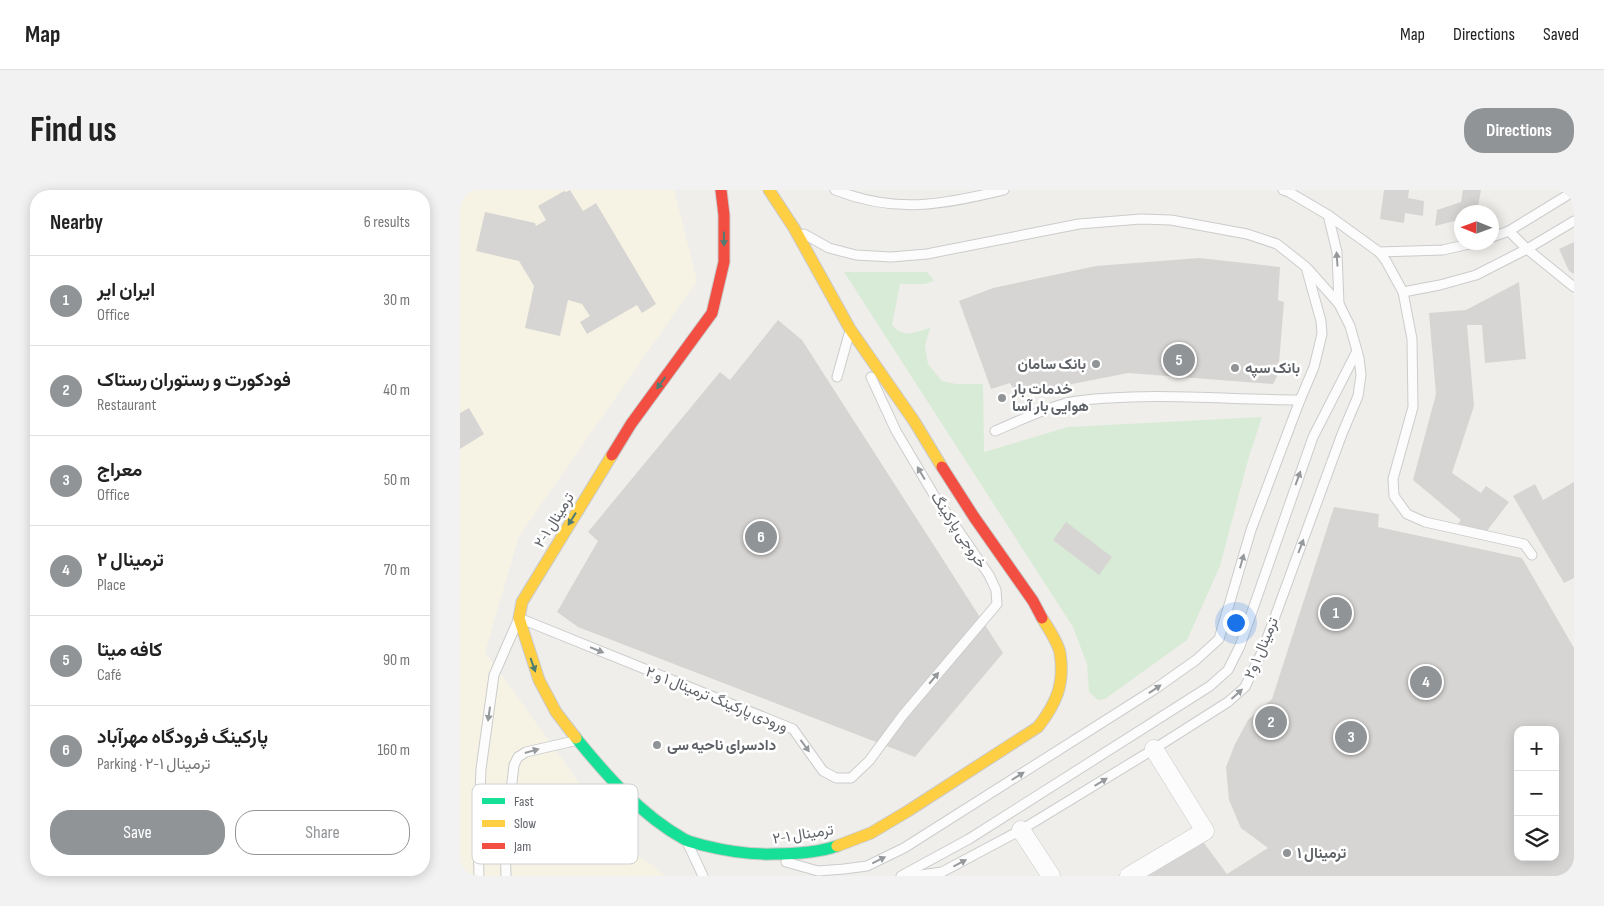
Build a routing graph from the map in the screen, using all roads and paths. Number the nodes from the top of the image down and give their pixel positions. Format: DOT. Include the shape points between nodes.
graph roads {
  1 [pos="721,190"];
  2 [pos="769,190"];
  3 [pos="835,190"];
  4 [pos="1004,190"];
  5 [pos="1283,190"];
  6 [pos="1572,190"];
  7 [pos="1328,215"];
  8 [pos="1574,221"];
  9 [pos="794,228"];
  10 [pos="1509,231"];
  11 [pos="1499,235"];
  12 [pos="1454,247"];
  13 [pos="1527,249"];
  14 [pos="1379,252"];
  15 [pos="1306,267"];
  16 [pos="1574,287"];
  17 [pos="1403,292"];
  18 [pos="1339,304"];
  19 [pos="850,329"];
  20 [pos="1357,351"];
  21 [pos="837,377"];
  22 [pos="1300,400"];
  23 [pos="995,431"];
  24 [pos="1532,555"];
  25 [pos="519,618"];
  26 [pos="903,715"];
  27 [pos="577,740"];
  28 [pos="1154,749"];
  29 [pos="480,784"];
  30 [pos="512,784"];
  31 [pos="616,784"];
  32 [pos="638,806"];
  33 [pos="1021,830"];
  34 [pos="685,840"];
  35 [pos="765,854"];
  36 [pos="818,871"];
  37 [pos="704,876"];
  38 [pos="834,876"];
  39 [pos="901,876"];
  40 [pos="914,876"];
  41 [pos="1051,876"];
  42 [pos="1129,876"];
  1 -- 25 [label="main road, ترمینال ۱-۲, one-way" via="724,262 712,313 631,424 522,602"];
  2 -- 9 [label="main road, ترمینال ۱-۲"];
  3 -- 4 [label="lane" via="890,205 925,205"];
  5 -- 7 [label="lane"];
  6 -- 10 [label="lane"];
  7 -- 14 [label="lane"];
  18 -- 7 [label="lane, one-way" via="1337,252"];
  8 -- 13 [label="lane"];
  9 -- 15 [label="lane" via="829,248 863,256 891,257 927,254 1079,224 1171,220 1247,234 1277,244"];
  9 -- 19 [label="main road, ترمینال ۱-۲"];
  10 -- 11 [label="lane"];
  10 -- 13 [label="lane"];
  12 -- 14 [label="lane"];
  13 -- 16 [label="lane"];
  13 -- 17 [label="lane" via="1476,275"];
  14 -- 17 [label="lane"];
  15 -- 18 [label="lane"];
  15 -- 22 [label="lane" via="1322,334 1314,367"];
  17 -- 24 [label="lane" via="1412,339 1413,407 1393,479 1394,496 1407,514 1425,522 1524,544"];
  18 -- 20 [label="lane, ترمینال ۱ و۲"];
  19 -- 21 [label="lane"];
  26 -- 19 [label="lane, خروجی پارکینگ, one-way" via="997,604 996,590 989,574 934,495 896,431"];
  19 -- 35 [label="main road, ترمینال ۱-۲" via="1033,602 1060,652 1061,684 1052,708 1038,727 871,833 828,849"];
  28 -- 20 [label="lane, ترمینال ۱ و۲, one-way" via="1228,702 1245,687 1262,652 1358,396 1361,375"];
  39 -- 20 [label="lane, one-way" via="986,828 1210,686 1228,670 1240,646 1313,437"];
  22 -- 23 [label="lane" via="1172,396 1102,399 1068,403"];
  36 -- 22 [label="lane, one-way" via="867,866 904,848 1156,689 1219,639 1251,530"];
  25 -- 26 [label="lane, ورودی پارکینگ ترمینال ۱ و ۲, one-way" via="793,729 823,771 836,778 851,778 869,761"];
  25 -- 27 [label="main road, ترمینال ۱-۲, one-way" via="539,680 556,712"];
  25 -- 29 [label="lane, one-way" via="494,674"];
  30 -- 27 [label="lane, one-way" via="518,757 526,752"];
  27 -- 31 [label="main road, ترمینال ۱-۲"];
  33 -- 28 [label="lane, ترمینال ۱ و۲, one-way"];
  28 -- 42 [label="street" via="1205,832"];
  32 -- 34 [label="main road, ترمینال ۱-۲"];
  40 -- 33 [label="lane, ترمینال ۱ و۲, one-way" via="942,872"];
  33 -- 41 [label="street"];
  34 -- 35 [label="main road, ترمینال ۱-۲"];
  34 -- 37 [label="lane"];
  35 -- 36 [label="lane"];
  36 -- 38 [label="lane"];
}
